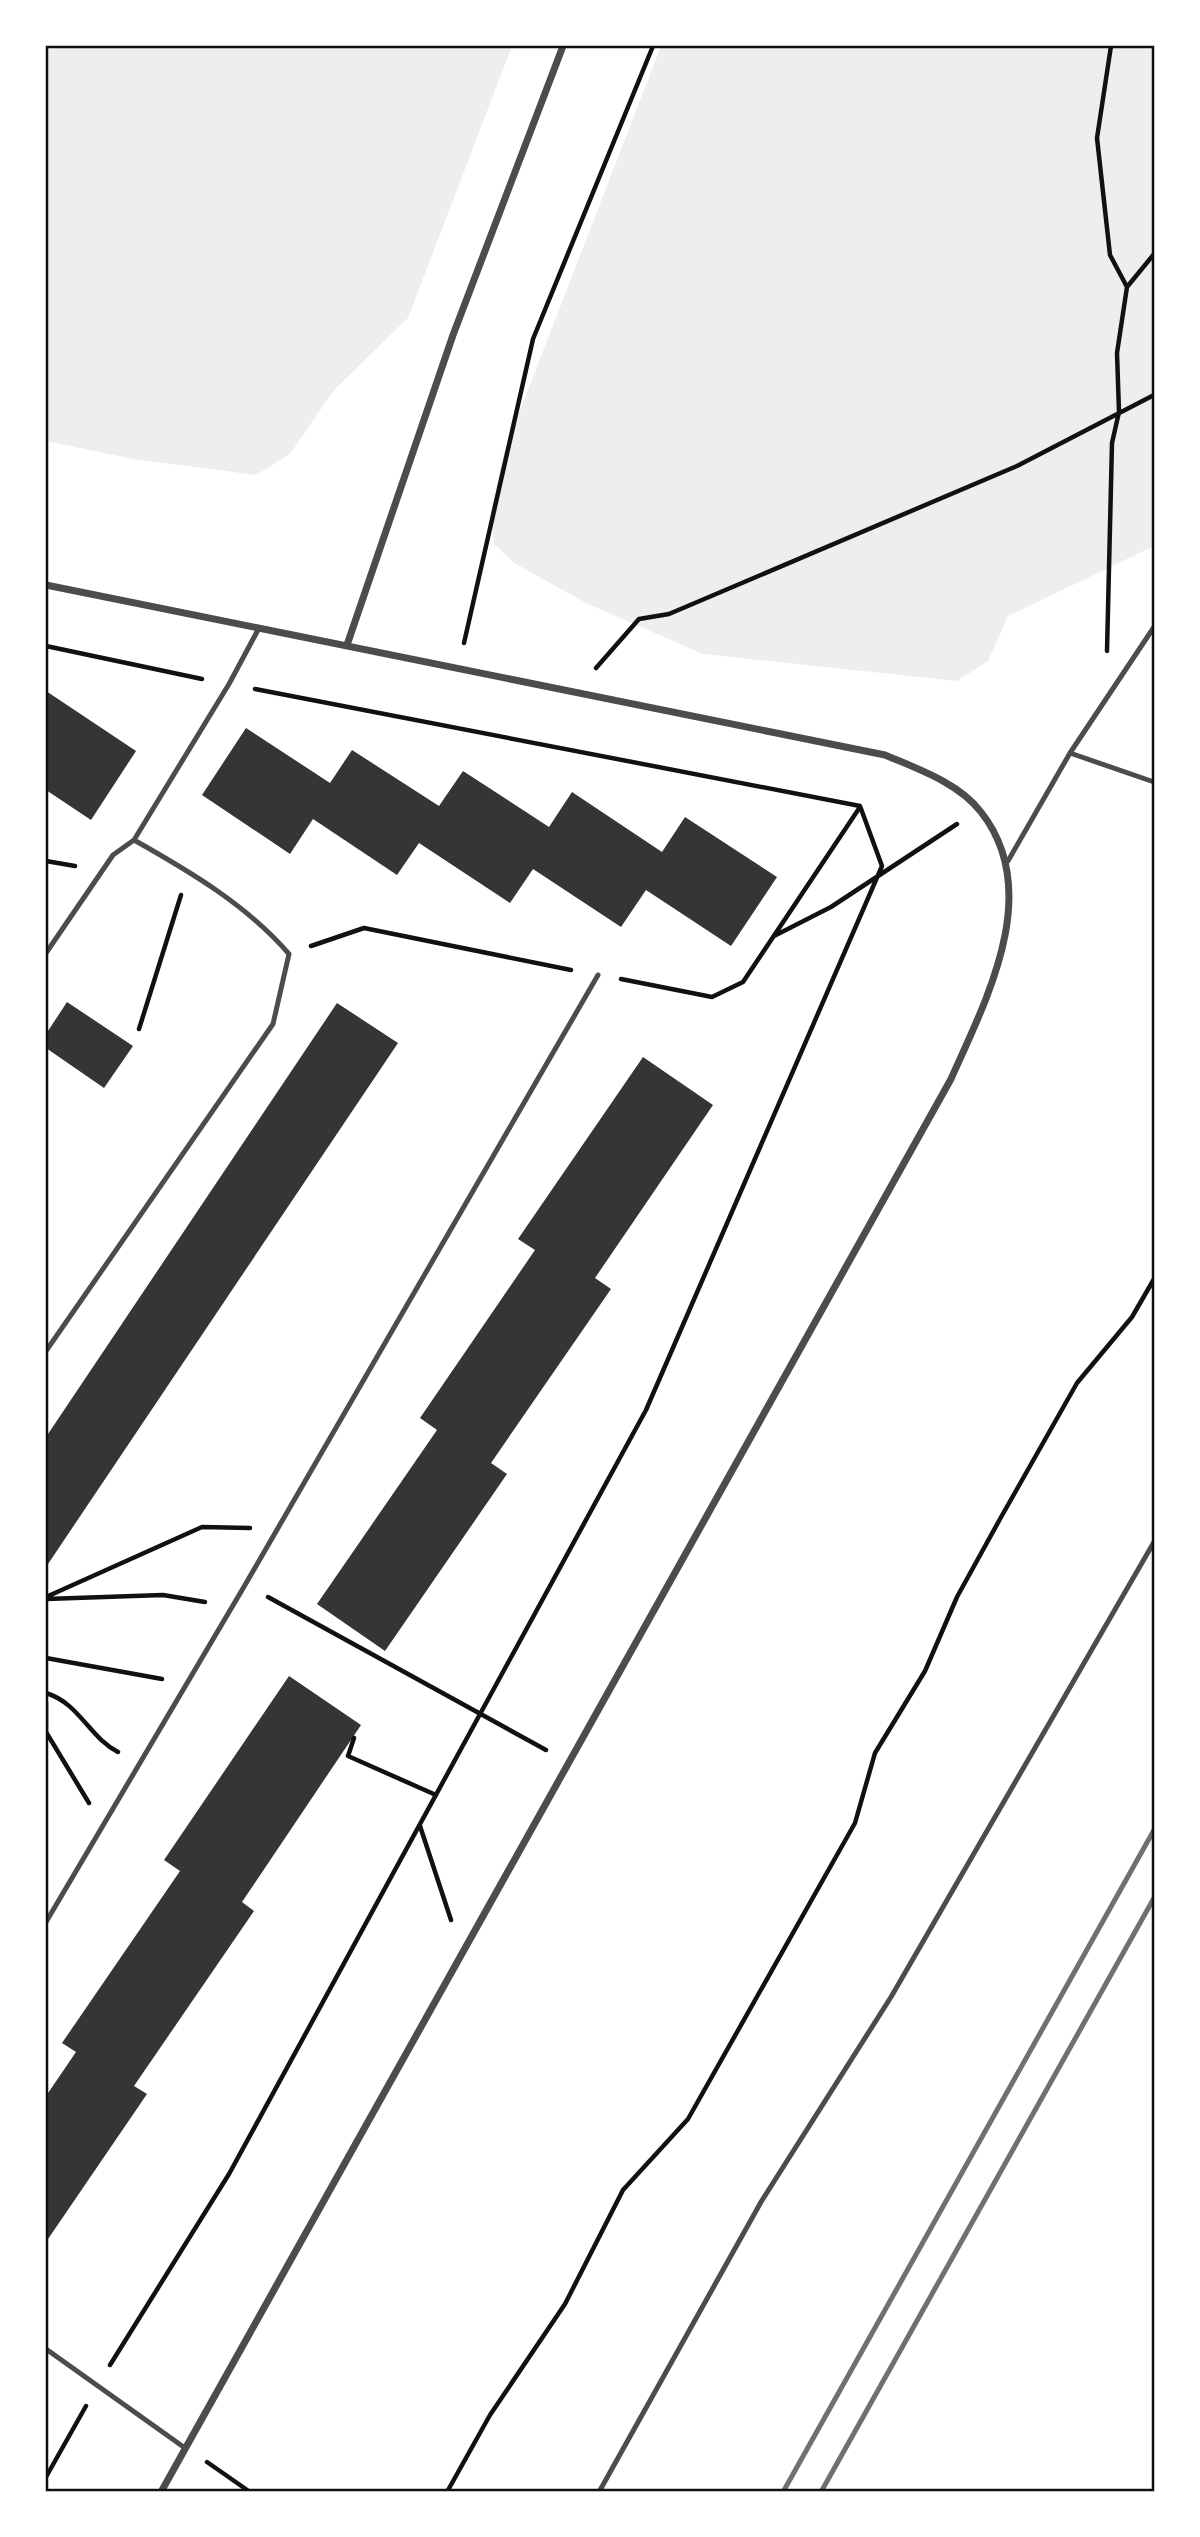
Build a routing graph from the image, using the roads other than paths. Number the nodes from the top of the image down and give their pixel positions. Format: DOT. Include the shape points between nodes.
graph roads {
  1 [pos="564,46"];
  2 [pos="46,584"];
  3 [pos="1154,627"];
  4 [pos="259,628"];
  5 [pos="347,645"];
  6 [pos="1070,753"];
  7 [pos="1154,782"];
  8 [pos="134,840"];
  9 [pos="1008,861"];
  10 [pos="46,954"];
  11 [pos="598,975"];
  12 [pos="46,1351"];
  13 [pos="1154,1542"];
  14 [pos="46,1922"];
  15 [pos="46,2352"];
  16 [pos="185,2448"];
  17 [pos="161,2491"];
  18 [pos="598,2491"];
  1 -- 5 [label="street" via="453,335"];
  2 -- 4 [label="street"];
  3 -- 6 [label="lane"];
  4 -- 5 [label="street"];
  4 -- 8 [label="lane"];
  5 -- 9 [label="street" via="885,755 938,778 981,811"];
  6 -- 7 [label="lane"];
  6 -- 9 [label="lane"];
  8 -- 10 [label="lane" via="113,855"];
  8 -- 12 [label="lane" via="188,871 269,931 289,954 273,1024"];
  9 -- 16 [label="street" via="1010,909 988,996 951,1079"];
  11 -- 14 [label="lane"];
  13 -- 18 [label="lane" via="891,1997 761,2202"];
  15 -- 16 [label="lane"];
  16 -- 17 [label="street"];
}
